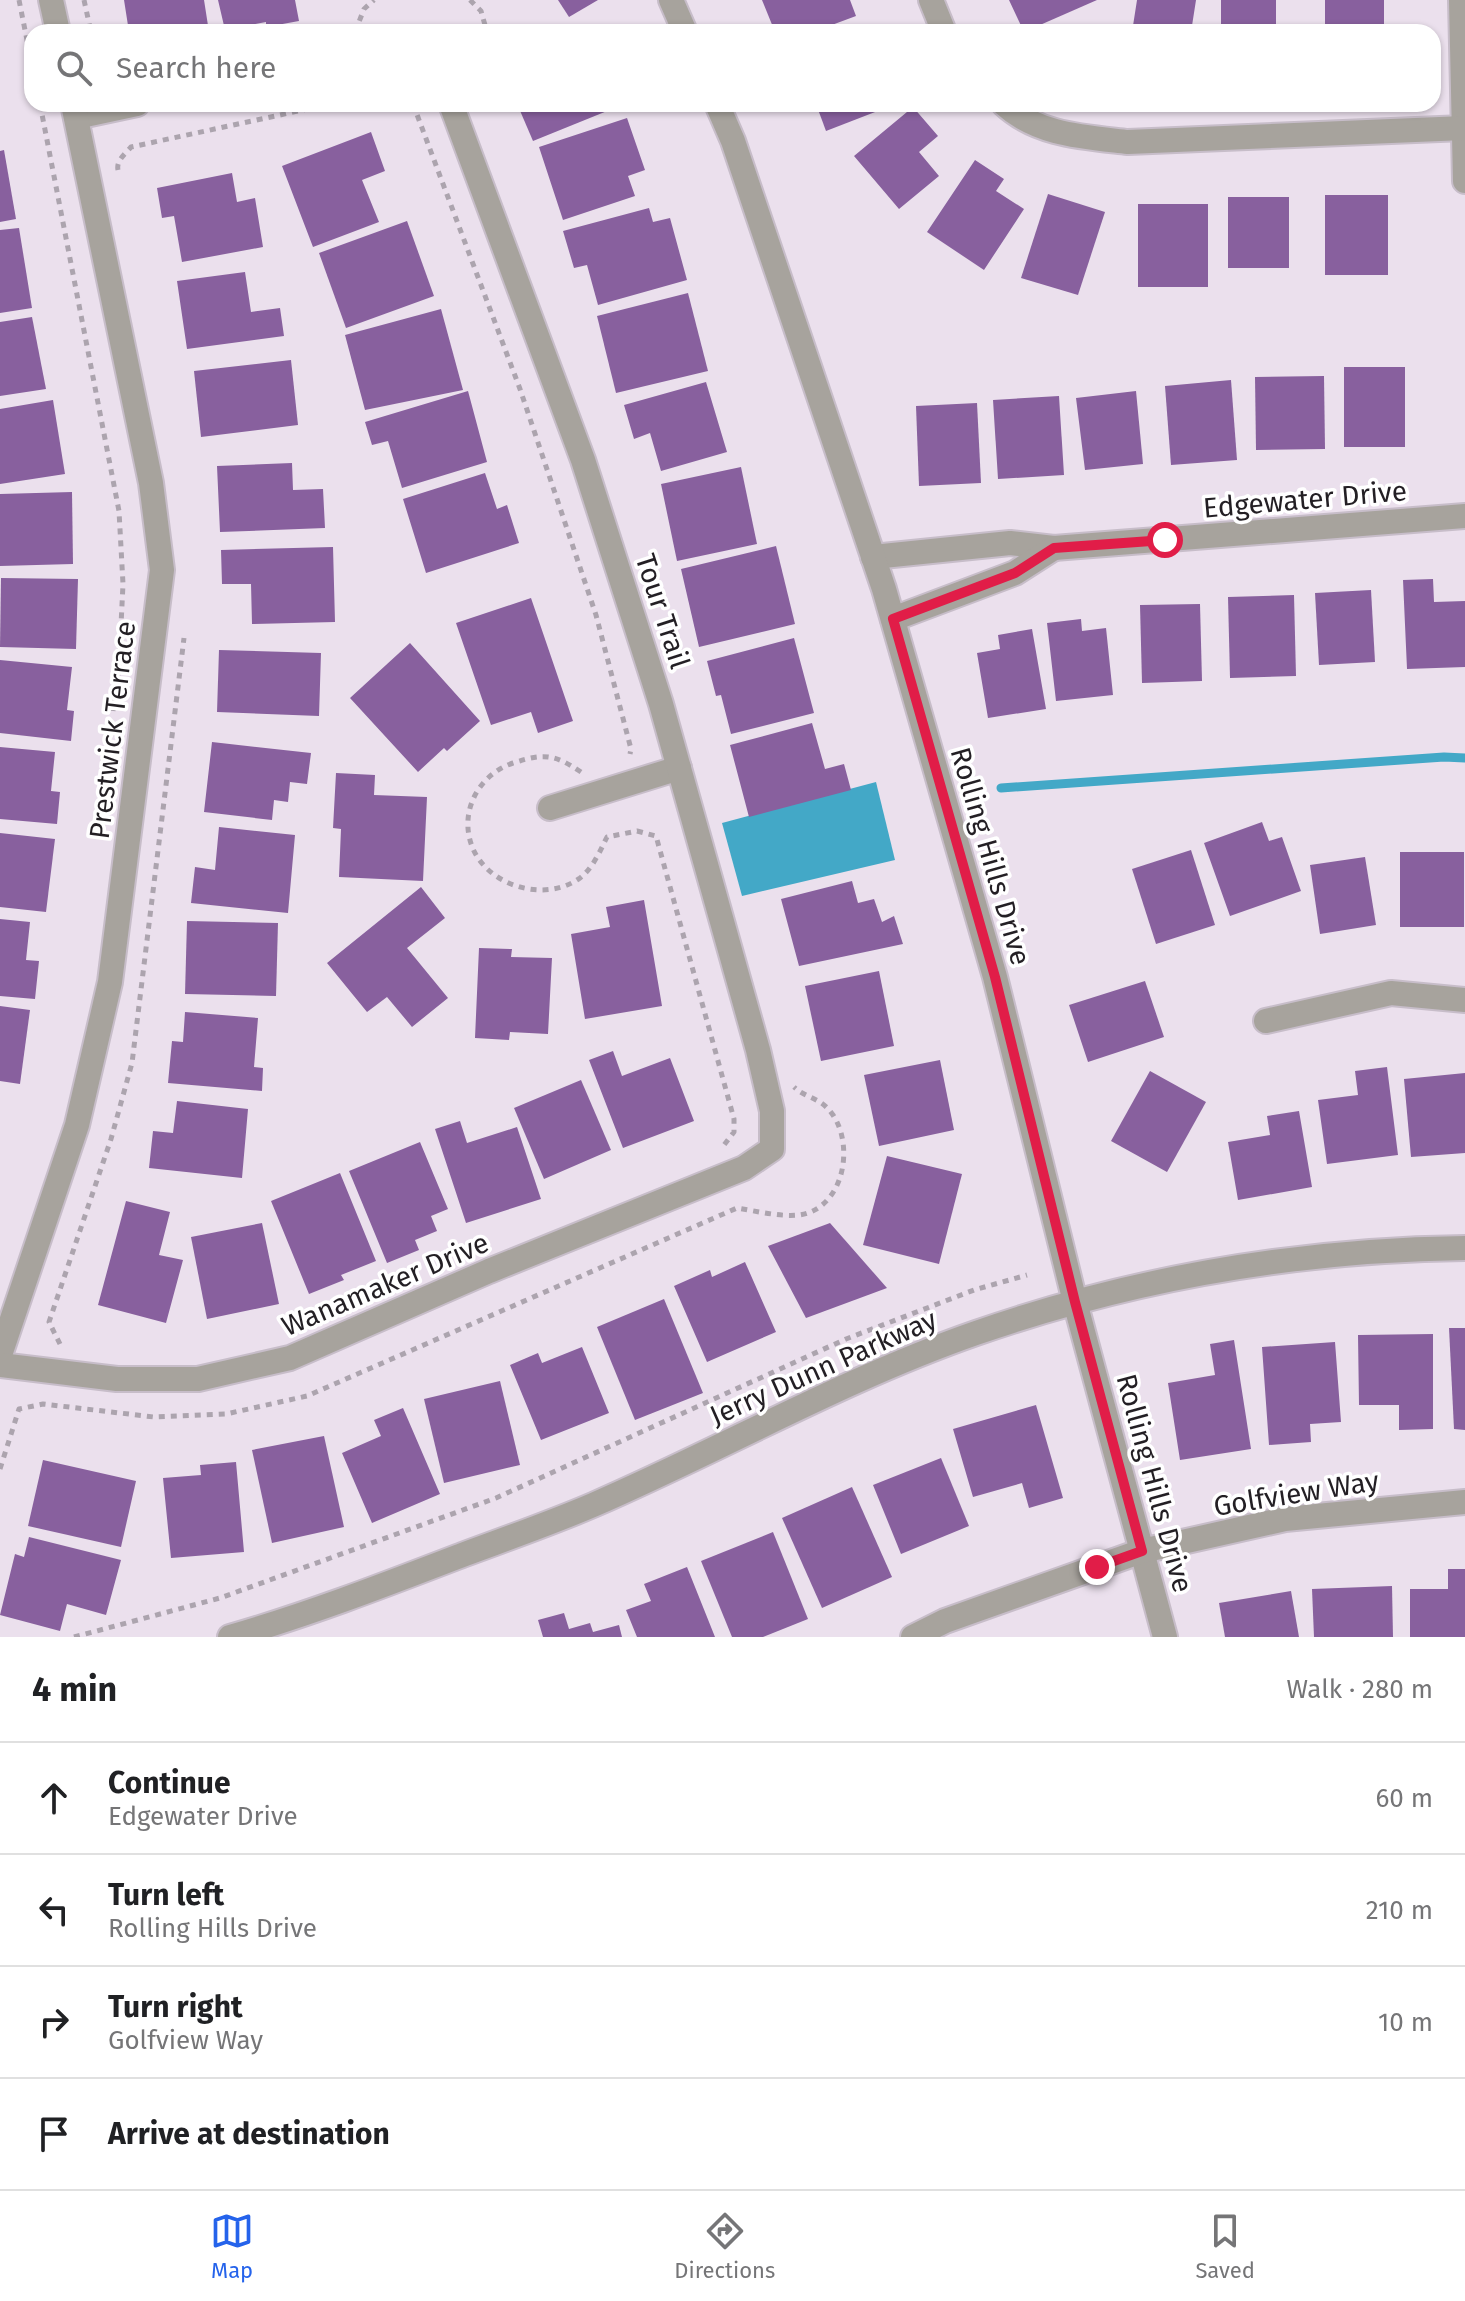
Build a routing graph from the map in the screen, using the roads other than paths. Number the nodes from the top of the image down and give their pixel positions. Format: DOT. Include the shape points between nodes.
graph roads {
  1 [pos="51,0"];
  2 [pos="671,0"];
  3 [pos="931,0"];
  4 [pos="1461,0"];
  5 [pos="56,24"];
  6 [pos="682,24"];
  7 [pos="941,24"];
  8 [pos="74,112"];
  9 [pos="454,112"];
  10 [pos="720,112"];
  11 [pos="1013,112"];
  12 [pos="1464,128"];
  13 [pos="1465,181"];
  14 [pos="1465,516"];
  15 [pos="1054,548"];
  16 [pos="873,557"];
  17 [pos="893,619"];
  18 [pos="679,768"];
  19 [pos="550,808"];
  20 [pos="1465,1000"];
  21 [pos="1266,1021"];
  22 [pos="772,1149"];
  23 [pos="1465,1248"];
  24 [pos="1075,1302"];
  25 [pos="0,1355"];
  26 [pos="0,1365"];
  27 [pos="1465,1502"];
  28 [pos="1142,1551"];
  29 [pos="230,1637"];
  30 [pos="913,1637"];
  31 [pos="1165,1637"];
  1 -- 5 [label="street"];
  2 -- 6 [label="street"];
  3 -- 7 [label="street"];
  4 -- 12 [label="street"];
  8 -- 25 [label="street, Prestwick Terrace" via="151,483 162,570 110,982 77,1125"];
  9 -- 18 [label="street, Tour Trail" via="583,460"];
  10 -- 16 [label="street, Rolling Hills Drive"];
  11 -- 12 [label="street" via="1043,129 1128,142"];
  12 -- 13 [label="street"];
  14 -- 15 [label="street, Edgewater Drive"];
  15 -- 16 [label="street, Edgewater Drive" via="1010,543"];
  15 -- 17 [label="street, Edgewater Drive" via="1015,573"];
  16 -- 17 [label="street, Rolling Hills Drive"];
  17 -- 24 [label="street, Rolling Hills Drive" via="995,977"];
  18 -- 19 [label="street"];
  18 -- 22 [label="street, Tour Trail" via="758,1050 772,1111"];
  20 -- 21 [label="street" via="1391,993"];
  22 -- 26 [label="street, Wanamaker Drive" via="744,1168 290,1358 198,1379 117,1379"];
  23 -- 24 [label="street, Jerry Dunn Parkway" via="1232,1266"];
  24 -- 28 [label="street, Rolling Hills Drive"];
  24 -- 29 [label="street, Jerry Dunn Parkway" via="882,1369 593,1505 309,1614"];
  27 -- 28 [label="street, Golfview Way" via="1285,1519"];
  28 -- 30 [label="street, Golfview Way"];
  28 -- 31 [label="street, Rolling Hills Drive"];
}
